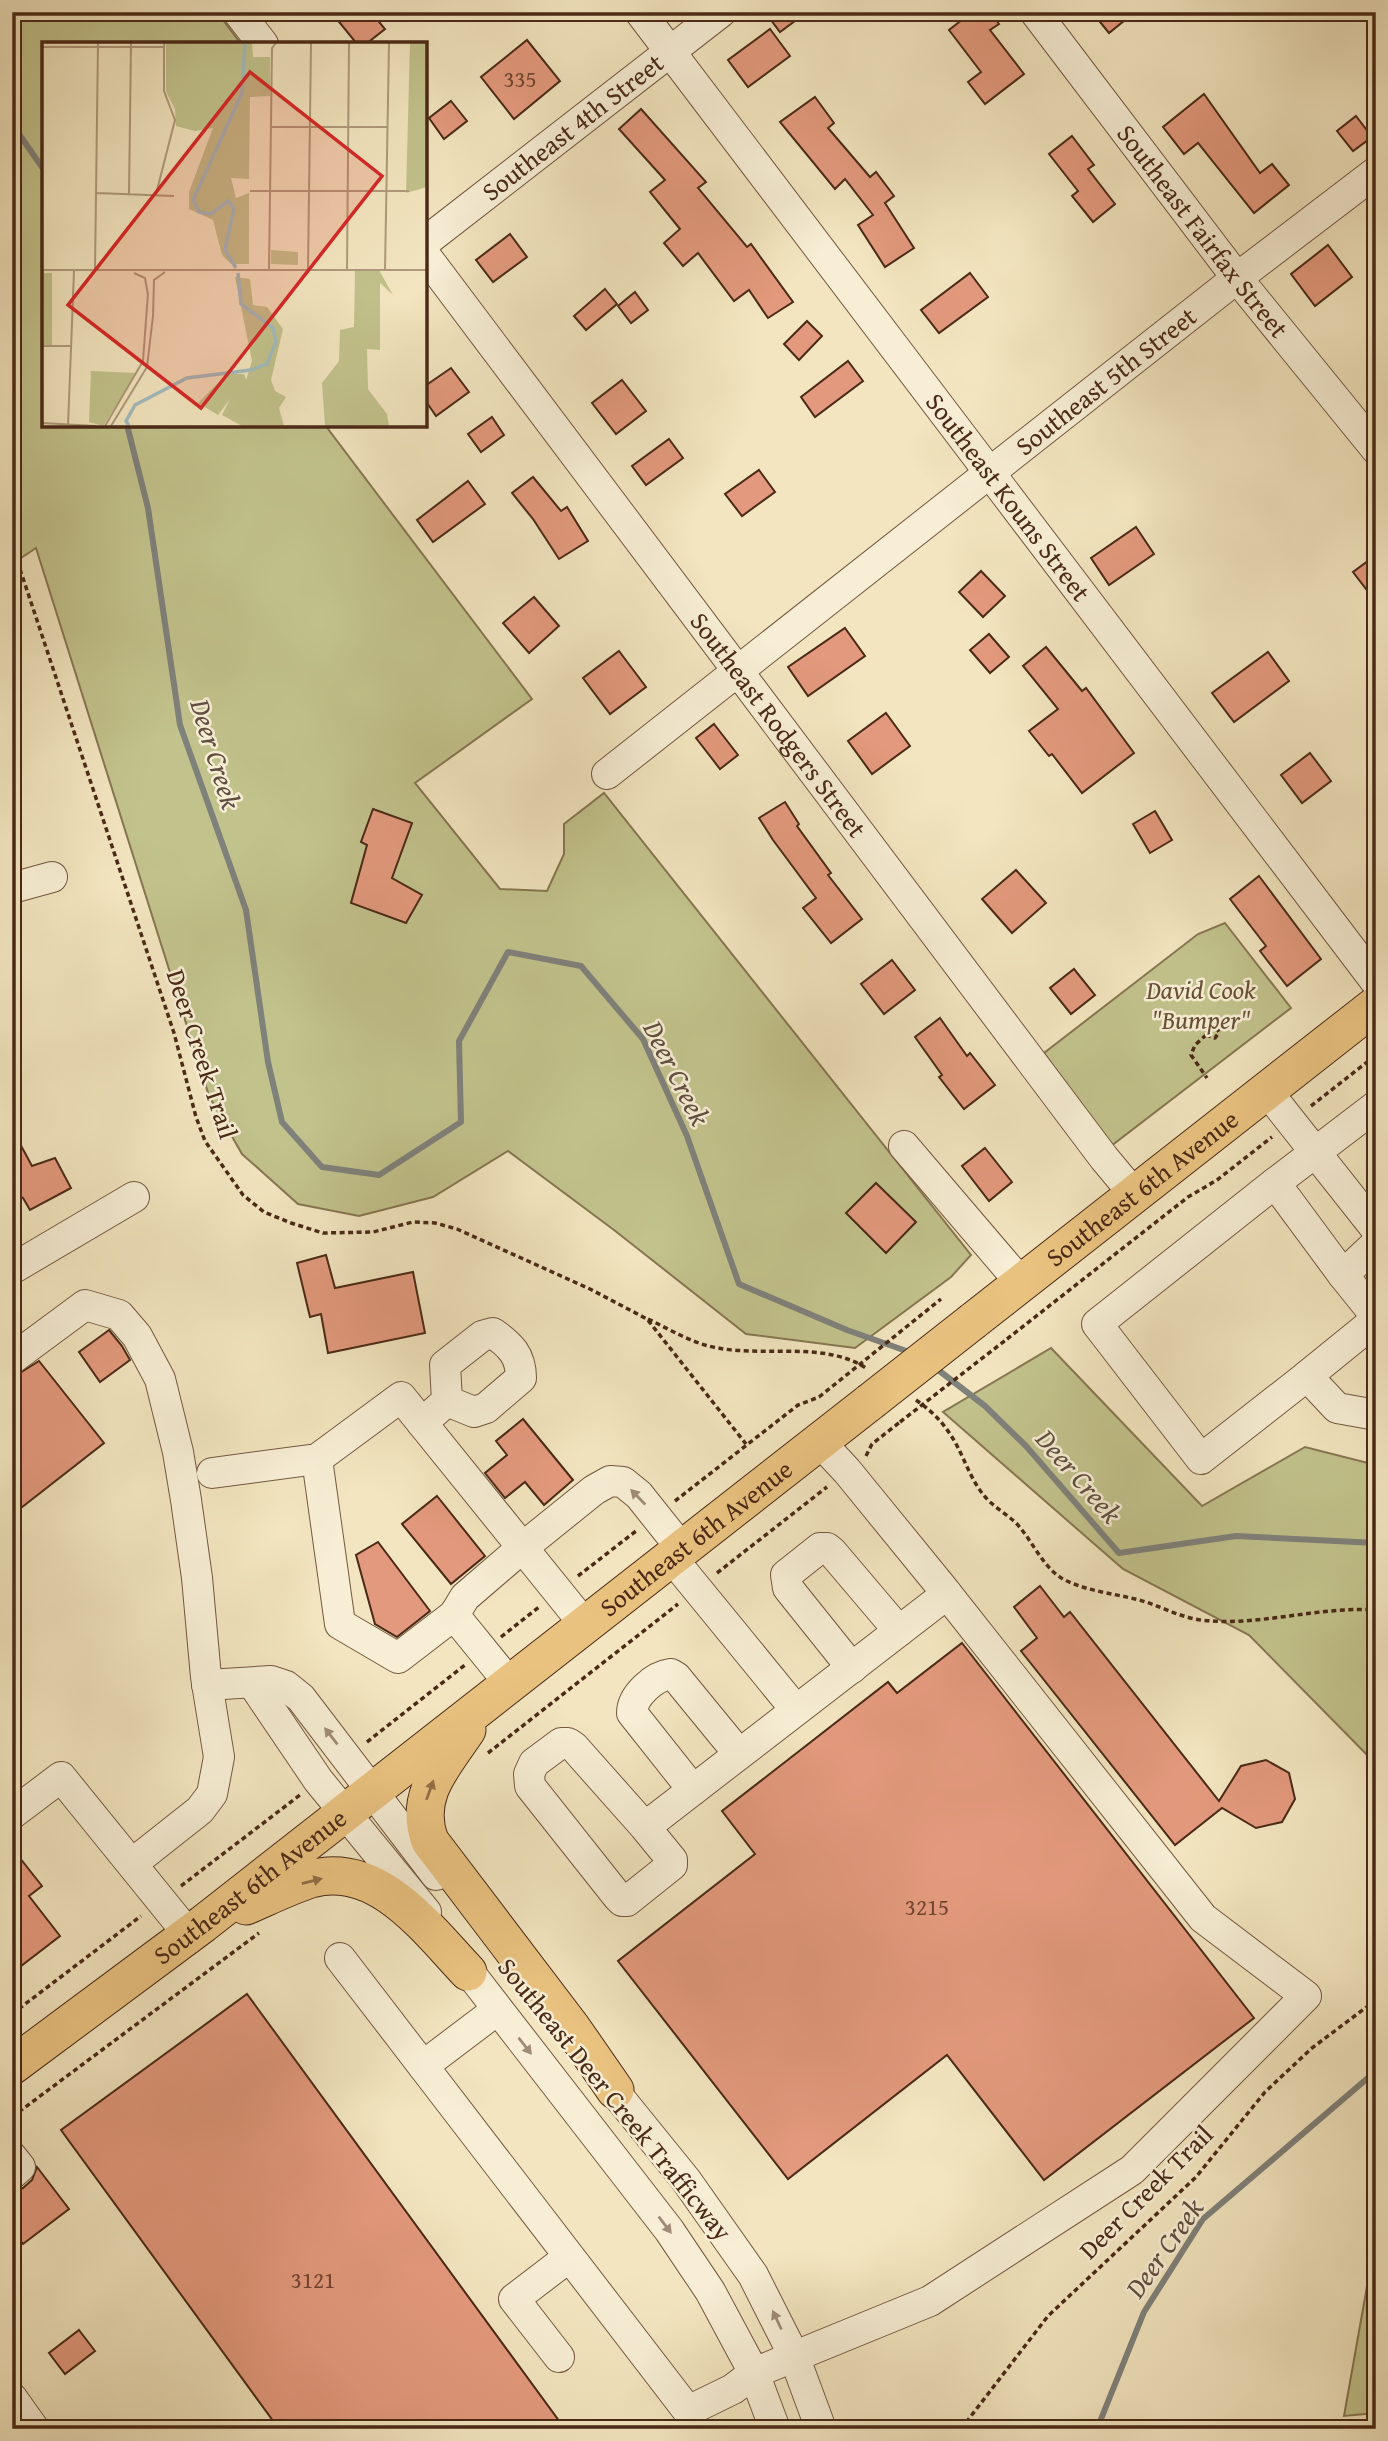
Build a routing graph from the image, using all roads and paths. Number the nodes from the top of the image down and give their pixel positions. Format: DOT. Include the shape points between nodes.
graph roads {
  1 [pos="238,12"];
  2 [pos="640,12"];
  3 [pos="721,12"];
  4 [pos="1035,12"];
  5 [pos="261,42"];
  6 [pos="670,52"];
  7 [pos="1376,172"];
  8 [pos="427,241"];
  9 [pos="427,258"];
  10 [pos="1237,278"];
  11 [pos="1376,449"];
  12 [pos="991,472"];
  13 [pos="12,545"];
  14 [pos="740,672"];
  15 [pos="607,774"];
  16 [pos="52,877"];
  17 [pos="12,888"];
  18 [pos="1376,982"];
  19 [pos="1376,1005"];
  20 [pos="1206,1035"];
  21 [pos="1376,1055"];
  22 [pos="1207,1078"];
  23 [pos="1266,1090"];
  24 [pos="1376,1106"];
  25 [pos="1291,1121"];
  26 [pos="904,1146"];
  27 [pos="1316,1153"];
  28 [pos="1275,1183"];
  29 [pos="1134,1194"];
  30 [pos="134,1197"];
  31 [pos="1376,1229"];
  32 [pos="1376,1244"];
  33 [pos="12,1269"];
  34 [pos="1343,1275"];
  35 [pos="1021,1283"];
  36 [pos="941,1299"];
  37 [pos="1376,1318"];
  38 [pos="647,1319"];
  39 [pos="12,1359"];
  40 [pos="1307,1376"];
  41 [pos="868,1385"];
  42 [pos="908,1395"];
  43 [pos="446,1401"];
  44 [pos="1376,1415"];
  45 [pos="422,1423"];
  46 [pos="819,1441"];
  47 [pos="746,1444"];
  48 [pos="317,1459"];
  49 [pos="847,1471"];
  50 [pos="212,1473"];
  51 [pos="655,1516"];
  52 [pos="522,1548"];
  53 [pos="677,1553"];
  54 [pos="698,1588"];
  55 [pos="558,1592"];
  56 [pos="947,1594"];
  57 [pos="1376,1610"];
  58 [pos="454,1615"];
  59 [pos="585,1625"];
  60 [pos="899,1631"];
  61 [pos="483,1651"];
  62 [pos="852,1668"];
  63 [pos="253,1684"];
  64 [pos="208,1685"];
  65 [pos="497,1695"];
  66 [pos="796,1710"];
  67 [pos="739,1754"];
  68 [pos="486,1755"];
  69 [pos="348,1757"];
  70 [pos="318,1780"];
  71 [pos="693,1790"];
  72 [pos="359,1801"];
  73 [pos="12,1814"];
  74 [pos="645,1826"];
  75 [pos="133,1863"];
  76 [pos="162,1900"];
  77 [pos="196,1929"];
  78 [pos="340,1958"];
  79 [pos="468,1972"];
  80 [pos="1376,2000"];
  81 [pos="497,2010"];
  82 [pos="12,2014"];
  83 [pos="12,2066"];
  84 [pos="424,2066"];
  85 [pos="614,2090"];
  86 [pos="12,2157"];
  87 [pos="12,2174"];
  88 [pos="569,2257"];
  89 [pos="794,2356"];
  90 [pos="559,2357"];
  91 [pos="754,2373"];
  92 [pos="12,2398"];
  93 [pos="686,2420"];
  94 [pos="34,2429"];
  95 [pos="775,2429"];
  96 [pos="821,2429"];
  97 [pos="961,2429"];
  1 -- 5 [label="street"];
  2 -- 6 [label="street, Southeast Kouns Street"];
  3 -- 6 [label="street, Southeast 4th Street"];
  4 -- 10 [label="street, Southeast Fairfax Street"];
  6 -- 8 [label="street, Southeast 4th Street"];
  6 -- 12 [label="street, Southeast Kouns Street"];
  7 -- 10 [label="street, Southeast 5th Street"];
  9 -- 14 [label="street, Southeast Rodgers Street"];
  10 -- 11 [label="street, Southeast Fairfax Street"];
  10 -- 12 [label="street, Southeast 5th Street"];
  12 -- 14 [label="street, Southeast 5th Street"];
  12 -- 18 [label="street, Southeast Kouns Street"];
  13 -- 38 [label="path, Deer Creek Trail" via="174,1032 196,1117 205,1141 243,1195 264,1212 323,1233 373,1232 413,1222 457,1229"];
  14 -- 15 [label="street, Southeast 5th Street"];
  14 -- 29 [label="street, Southeast Rodgers Street"];
  16 -- 17 [label="street"];
  19 -- 23 [label="main road, Southeast 6th Avenue"];
  20 -- 22 [label="path" via="1191,1055"];
  21 -- 25 [label="path"];
  23 -- 25 [label="street"];
  23 -- 29 [label="main road, Southeast 6th Avenue"];
  24 -- 27 [label="street"];
  25 -- 27 [label="street"];
  25 -- 49 [label="path, bridge" via="872,1444 868,1454"];
  26 -- 35 [label="street"];
  27 -- 28 [label="street"];
  27 -- 31 [label="street"];
  28 -- 34 [label="street"];
  28 -- 40 [label="street" via="1097,1324 1201,1459"];
  29 -- 35 [label="main road, Southeast 6th Avenue"];
  30 -- 33 [label="street"];
  32 -- 34 [label="street"];
  34 -- 37 [label="street"];
  35 -- 41 [label="main road, Southeast 6th Avenue, bridge" via="973,1321"];
  36 -- 47 [label="path, bridge" via="819,1397 798,1405"];
  37 -- 40 [label="street"];
  38 -- 41 [label="path, Deer Creek Trail" via="719,1349 822,1352 856,1362"];
  38 -- 47 [label="path, Deer Creek Trail"];
  39 -- 64 [label="street" via="85,1305 119,1315 136,1336 160,1379 178,1452"];
  40 -- 44 [label="street" via="1336,1408"];
  41 -- 46 [label="main road, Southeast 6th Avenue"];
  42 -- 57 [label="path" via="929,1409 950,1434 975,1484 1016,1523 1063,1579 1202,1620"];
  43 -- 45 [label="street"];
  45 -- 48 [label="street" via="401,1397"];
  45 -- 52 [label="street"];
  46 -- 49 [label="street"];
  46 -- 53 [label="main road, Southeast 6th Avenue"];
  47 -- 51 [label="path"];
  48 -- 50 [label="street"];
  48 -- 58 [label="street" via="340,1624 398,1658"];
  49 -- 54 [label="path"];
  49 -- 56 [label="street"];
  51 -- 52 [label="street, one-way" via="623,1482 610,1482"];
  51 -- 53 [label="street"];
  51 -- 55 [label="path"];
  52 -- 55 [label="street"];
  52 -- 58 [label="street" via="464,1597"];
  53 -- 54 [label="street"];
  53 -- 59 [label="main road, Southeast 6th Avenue"];
  54 -- 66 [label="street"];
  54 -- 68 [label="path"];
  55 -- 59 [label="street"];
  55 -- 61 [label="path"];
  56 -- 60 [label="street"];
  56 -- 89 [label="street" via="1203,1918 1306,1996 1132,2171 930,2301"];
  58 -- 61 [label="street"];
  59 -- 65 [label="main road, Southeast 6th Avenue"];
  60 -- 62 [label="street"];
  60 -- 62 [label="street" via="832,1552 820,1548 786,1575 786,1581"];
  61 -- 65 [label="street"];
  61 -- 69 [label="path"];
  62 -- 66 [label="street"];
  63 -- 64 [label="street"];
  69 -- 63 [label="street, one-way" via="286,1686 271,1681"];
  63 -- 70 [label="street"];
  64 -- 75 [label="street" via="219,1757 212,1794 200,1810"];
  65 -- 72 [label="main road, Southeast 6th Avenue"];
  85 -- 65 [label="main road, one-way" via="429,1841 425,1817 430,1784"];
  66 -- 67 [label="street"];
  67 -- 71 [label="street"];
  67 -- 71 [label="street" via="676,1677 664,1674 635,1698 632,1713"];
  69 -- 72 [label="street"];
  70 -- 72 [label="street"];
  70 -- 76 [label="path"];
  71 -- 74 [label="street"];
  72 -- 77 [label="main road, Southeast 6th Avenue"];
  72 -- 79 [label="street, Southeast Deer Creek Trafficway"];
  72 -- 85 [label="street, Southeast Deer Creek Trafficway"];
  73 -- 75 [label="street" via="61,1777"];
  74 -- 74 [label="street" via="672,1865 622,1901 530,1786 534,1763 561,1743 568,1743"];
  75 -- 76 [label="street"];
  76 -- 77 [label="street"];
  76 -- 82 [label="path"];
  77 -- 79 [label="main road, one-way" via="312,1879 352,1878 389,1894"];
  77 -- 83 [label="main road, Southeast 6th Avenue"];
  78 -- 84 [label="street"];
  79 -- 81 [label="street, Southeast Deer Creek Trafficway"];
  80 -- 97 [label="path, Deer Creek Trail" via="1312,2048 1265,2092 1196,2177 1048,2316"];
  81 -- 84 [label="street"];
  81 -- 91 [label="street, Southeast Deer Creek Trafficway, one-way" via="669,2230 710,2291"];
  84 -- 88 [label="street"];
  89 -- 85 [label="street, Southeast Deer Creek Trafficway, one-way" via="738,2252"];
  86 -- 87 [label="street" via="20,2167"];
  88 -- 90 [label="street" via="514,2299"];
  88 -- 93 [label="street"];
  89 -- 91 [label="street"];
  89 -- 96 [label="street, Southeast Deer Creek Trafficway"];
  91 -- 93 [label="street"];
  91 -- 95 [label="street, Southeast Deer Creek Trafficway"];
  92 -- 94 [label="street"];
}
